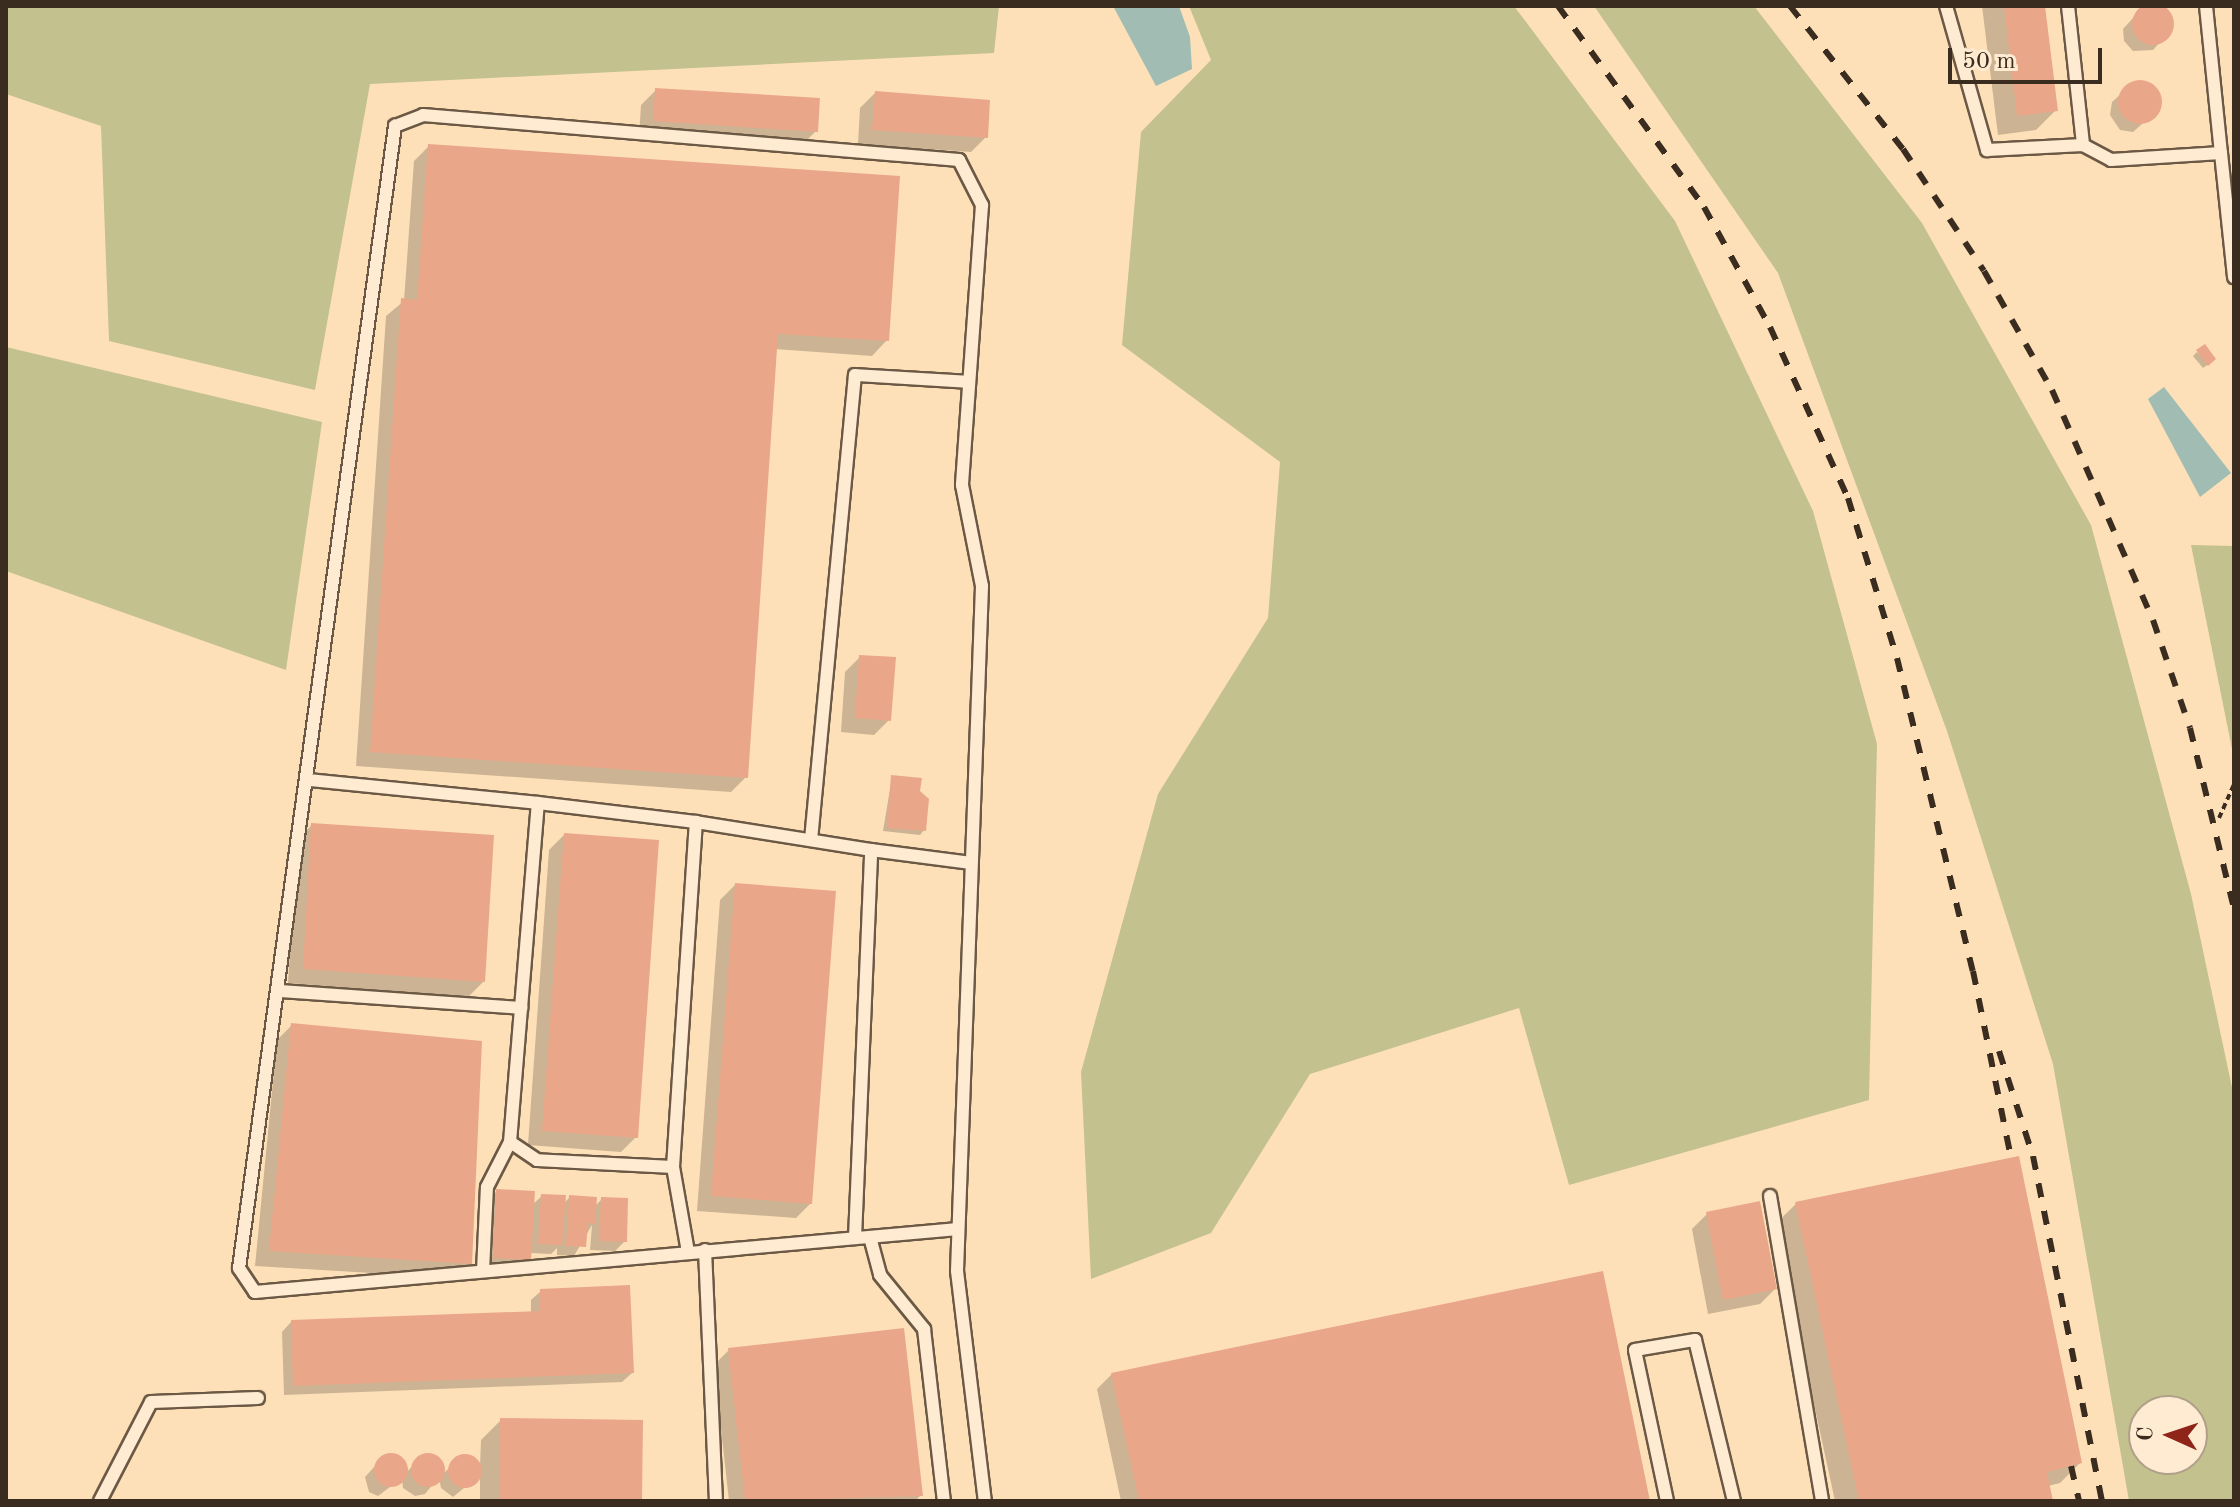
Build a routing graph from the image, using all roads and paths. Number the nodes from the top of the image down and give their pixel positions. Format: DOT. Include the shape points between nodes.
graph roads {
  1 [pos="1946,6"];
  2 [pos="2068,6"];
  3 [pos="2206,6"];
  4 [pos="2083,145"];
  5 [pos="2221,153"];
  6 [pos="2234,277"];
  7 [pos="969,382"];
  8 [pos="309,780"];
  9 [pos="2234,784"];
  10 [pos="538,803"];
  11 [pos="2219,818"];
  12 [pos="696,822"];
  13 [pos="811,840"];
  14 [pos="871,850"];
  15 [pos="971,863"];
  16 [pos="279,991"];
  17 [pos="521,1008"];
  18 [pos="510,1142"];
  19 [pos="673,1167"];
  20 [pos="1770,1196"];
  21 [pos="958,1229"];
  22 [pos="870,1237"];
  23 [pos="855,1238"];
  24 [pos="705,1250"];
  25 [pos="688,1252"];
  26 [pos="483,1271"];
  27 [pos="258,1398"];
  28 [pos="100,1501"];
  29 [pos="716,1501"];
  30 [pos="944,1501"];
  31 [pos="985,1501"];
  32 [pos="1667,1501"];
  33 [pos="1734,1501"];
  34 [pos="1822,1501"];
  1 -- 4 [label="lane" via="1987,150"];
  2 -- 4 [label="lane"];
  3 -- 5 [label="lane"];
  4 -- 5 [label="lane" via="2111,160"];
  5 -- 6 [label="lane"];
  7 -- 8 [label="lane" via="982,205 959,160 423,115 395,126"];
  7 -- 13 [label="lane" via="855,375"];
  7 -- 15 [label="lane" via="962,485 982,586"];
  8 -- 10 [label="lane"];
  8 -- 16 [label="lane"];
  9 -- 11 [label="path"];
  10 -- 12 [label="lane"];
  10 -- 17 [label="lane"];
  12 -- 13 [label="lane"];
  12 -- 19 [label="lane"];
  13 -- 14 [label="lane"];
  14 -- 15 [label="lane"];
  14 -- 23 [label="lane"];
  15 -- 21 [label="lane"];
  16 -- 17 [label="lane"];
  16 -- 26 [label="lane" via="239,1268 255,1292"];
  17 -- 18 [label="lane"];
  18 -- 19 [label="lane" via="537,1160"];
  18 -- 26 [label="lane" via="487,1187"];
  19 -- 25 [label="lane"];
  20 -- 34 [label="lane"];
  21 -- 22 [label="lane"];
  21 -- 31 [label="lane" via="957,1271"];
  22 -- 23 [label="lane"];
  22 -- 30 [label="lane" via="880,1275 924,1329"];
  23 -- 24 [label="lane"];
  24 -- 25 [label="lane"];
  24 -- 29 [label="lane"];
  25 -- 26 [label="lane"];
  27 -- 28 [label="lane" via="151,1402"];
  32 -- 33 [label="lane" via="1635,1350 1695,1340"];
}
